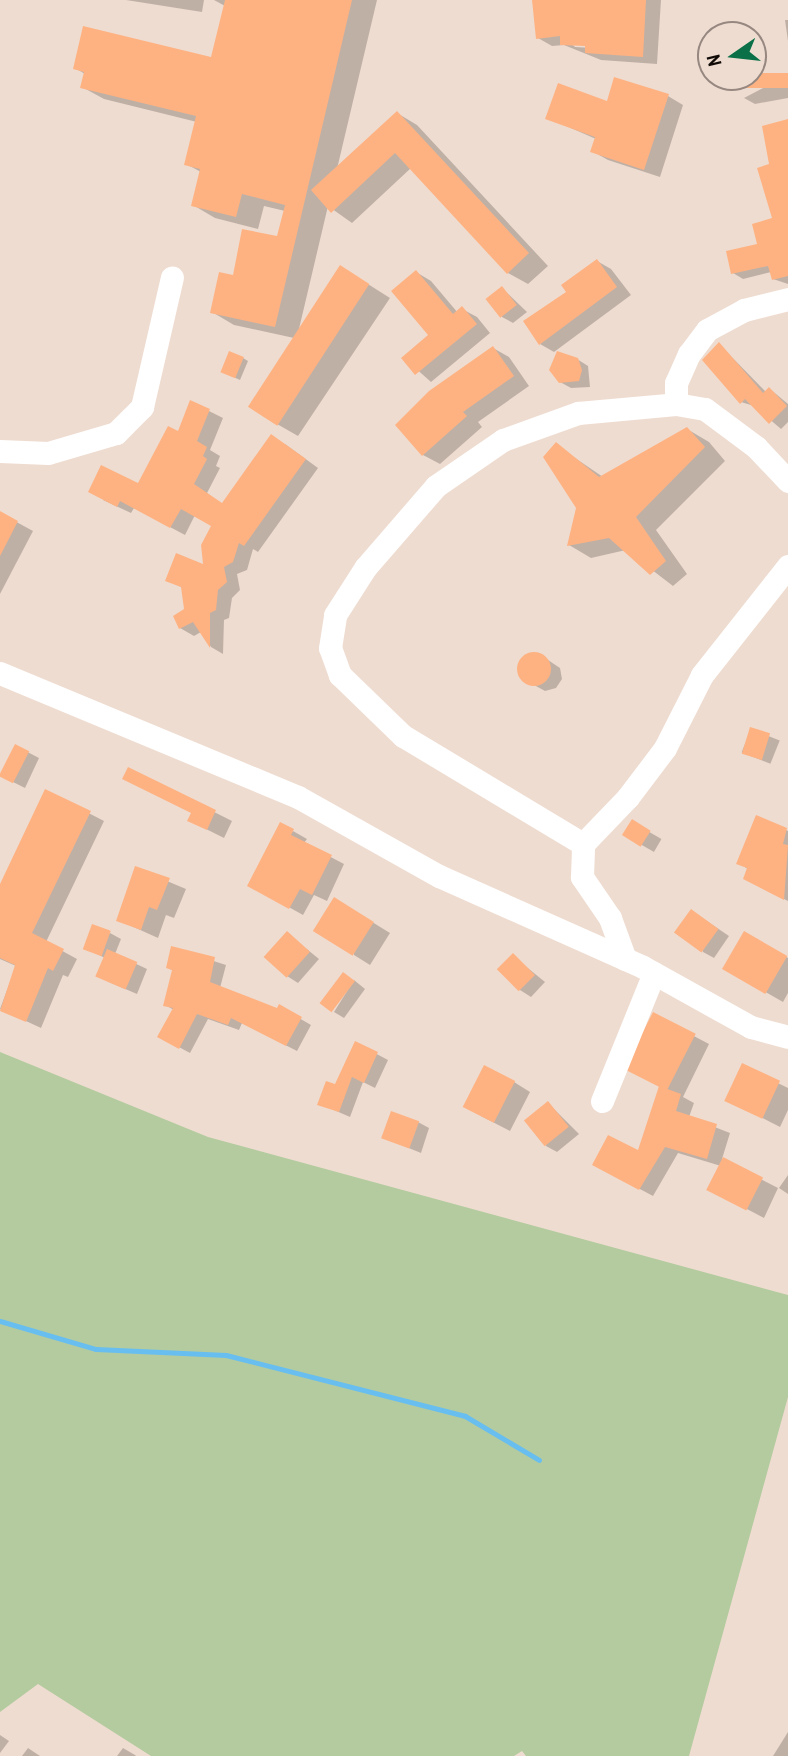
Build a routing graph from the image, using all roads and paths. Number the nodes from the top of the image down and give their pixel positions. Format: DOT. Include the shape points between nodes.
graph roads {
  1 [pos="172,277"];
  2 [pos="788,299"];
  3 [pos="676,404"];
  4 [pos="0,451"];
  5 [pos="788,481"];
  6 [pos="786,573"];
  7 [pos="0,673"];
  8 [pos="583,844"];
  9 [pos="625,959"];
  10 [pos="654,973"];
  11 [pos="788,1037"];
  12 [pos="602,1101"];
  1 -- 4 [label="street" via="142,407 134,416 116,433 80,447 48,453"];
  2 -- 3 [label="street" via="744,310 707,330 676,383"];
  3 -- 5 [label="street" via="705,409 756,447"];
  3 -- 8 [label="street" via="578,413 503,440 436,486 365,568 335,615 330,648 340,675 403,736"];
  6 -- 8 [label="street" via="702,675 665,748 628,797"];
  7 -- 9 [label="street" via="298,797 439,876"];
  8 -- 9 [label="street" via="582,877 610,918"];
  9 -- 10 [label="street"];
  10 -- 11 [label="street" via="751,1027"];
  10 -- 12 [label="street"];
}
